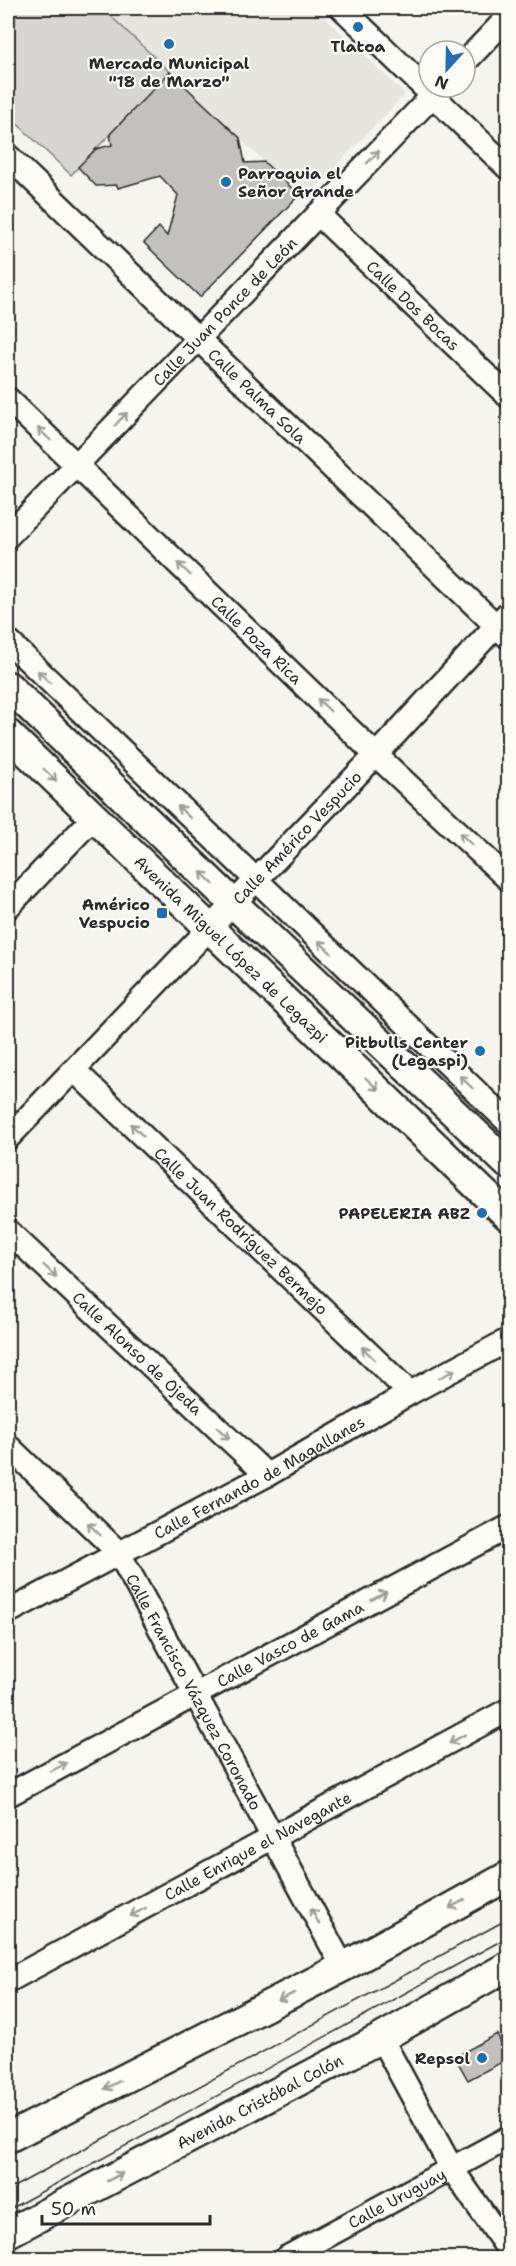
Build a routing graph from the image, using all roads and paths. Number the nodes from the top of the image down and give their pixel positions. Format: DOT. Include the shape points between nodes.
graph roads {
  1 [pos="342,8"];
  2 [pos="508,16"];
  3 [pos="477,49"];
  4 [pos="417,74"];
  5 [pos="429,99"];
  6 [pos="444,99"];
  7 [pos="8,156"];
  8 [pos="508,168"];
  9 [pos="318,214"];
  10 [pos="198,339"];
  11 [pos="508,396"];
  12 [pos="8,399"];
  13 [pos="76,465"];
  14 [pos="8,537"];
  15 [pos="504,625"];
  16 [pos="8,641"];
  17 [pos="8,686"];
  18 [pos="8,734"];
  19 [pos="376,754"];
  20 [pos="94,817"];
  21 [pos="508,879"];
  22 [pos="255,880"];
  23 [pos="233,903"];
  24 [pos="8,907"];
  25 [pos="210,927"];
  26 [pos="74,1070"];
  27 [pos="508,1120"];
  28 [pos="8,1138"];
  29 [pos="508,1164"];
  30 [pos="508,1216"];
  31 [pos="8,1231"];
  32 [pos="508,1340"];
  33 [pos="410,1393"];
  34 [pos="8,1446"];
  35 [pos="267,1475"];
  36 [pos="508,1527"];
  37 [pos="119,1553"];
  38 [pos="8,1612"];
  39 [pos="195,1694"];
  40 [pos="508,1710"];
  41 [pos="8,1795"];
  42 [pos="274,1839"];
  43 [pos="508,1876"];
  44 [pos="508,1966"];
  45 [pos="343,1967"];
  46 [pos="8,1981"];
  47 [pos="381,2038"];
  48 [pos="8,2138"];
  49 [pos="508,2138"];
  50 [pos="452,2169"];
  51 [pos="8,2233"];
  52 [pos="508,2248"];
  53 [pos="286,2259"];
  1 -- 4 [label="street"];
  2 -- 3 [label="street"];
  9 -- 5 [label="street, Calle Juan Ponce de León, one-way"];
  6 -- 8 [label="street"];
  7 -- 10 [label="street, Calle Palma Sola"];
  9 -- 10 [label="street, Calle Juan Ponce de León"];
  9 -- 11 [label="street, Calle Dos Bocas"];
  13 -- 10 [label="street, Calle Juan Ponce de León, one-way"];
  10 -- 15 [label="street, Calle Palma Sola"];
  13 -- 12 [label="street, Calle Poza Rica, one-way"];
  13 -- 14 [label="street, Calle Juan Ponce de León"];
  19 -- 13 [label="street, Calle Poza Rica, one-way"];
  15 -- 19 [label="street, Calle Américo Vespucio"];
  22 -- 16 [label="street, one-way"];
  23 -- 17 [label="main road, Avenida Miguel López de Legazpi, one-way"];
  18 -- 20 [label="main road, Avenida Miguel López de Legazpi, one-way"];
  21 -- 19 [label="street, Calle Poza Rica, one-way"];
  19 -- 22 [label="street, Calle Américo Vespucio"];
  20 -- 24 [label="street"];
  20 -- 25 [label="main road, Avenida Miguel López de Legazpi"];
  22 -- 23 [label="street, Calle Américo Vespucio"];
  27 -- 22 [label="street, one-way"];
  23 -- 25 [label="street, Calle Américo Vespucio"];
  23 -- 29 [label="main road, Avenida Miguel López de Legazpi"];
  25 -- 26 [label="street, Calle Américo Vespucio"];
  25 -- 30 [label="main road, Avenida Miguel López de Legazpi, one-way"];
  26 -- 28 [label="street, Calle Américo Vespucio"];
  33 -- 26 [label="street, Calle Juan Rodríguez Bermejo, one-way"];
  31 -- 35 [label="street, Calle Alonso de Ojeda, one-way"];
  33 -- 32 [label="street, Calle Fernando de Magallanes, one-way"];
  33 -- 35 [label="street, Calle Fernando de Magallanes"];
  37 -- 34 [label="street, Calle Francisco Vázquez Coronado, one-way"];
  35 -- 37 [label="street, Calle Fernando de Magallanes"];
  39 -- 36 [label="street, Calle Vasco de Gama, one-way"];
  37 -- 38 [label="street, Calle Fernando de Magallanes"];
  37 -- 39 [label="street, Calle Francisco Vázquez Coronado"];
  41 -- 39 [label="street, Calle Vasco de Gama, one-way"];
  39 -- 42 [label="street, Calle Francisco Vázquez Coronado"];
  40 -- 42 [label="street, Calle Enrique el Navegante, one-way"];
  45 -- 42 [label="street, Calle Francisco Vázquez Coronado, one-way"];
  42 -- 46 [label="street, Calle Enrique el Navegante, one-way"];
  43 -- 45 [label="main road, one-way"];
  44 -- 47 [label="main road, Avenida Cristóbal Colón"];
  45 -- 48 [label="main road, one-way"];
  47 -- 50 [label="street"];
  51 -- 47 [label="main road, Avenida Cristóbal Colón, one-way"];
  49 -- 50 [label="street, Calle Uruguay"];
  50 -- 52 [label="street"];
  50 -- 53 [label="street, Calle Uruguay"];
}
